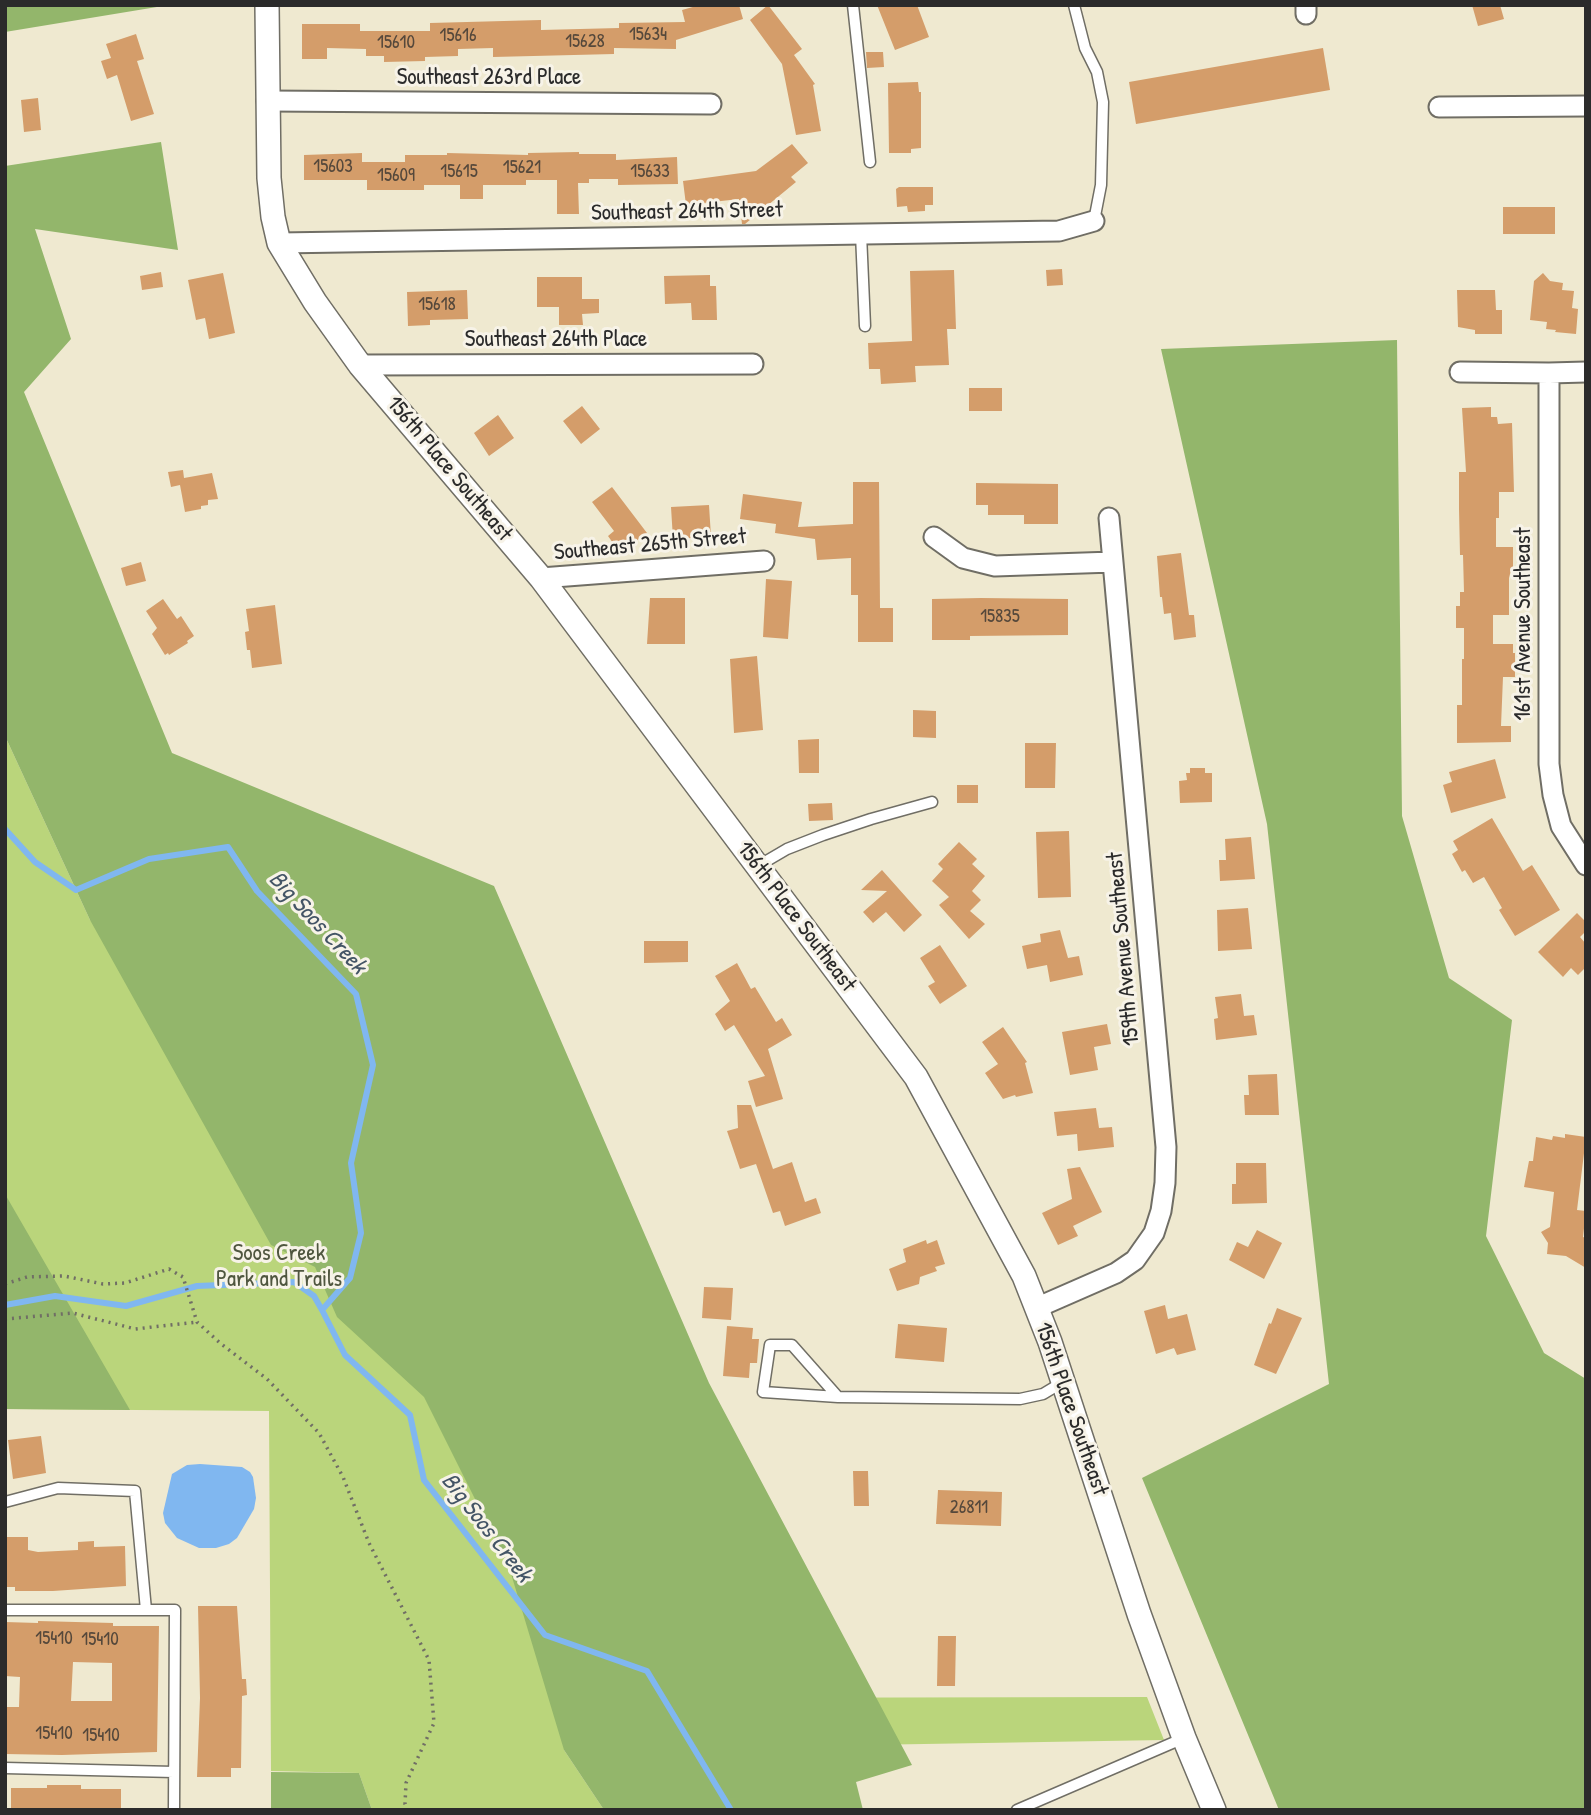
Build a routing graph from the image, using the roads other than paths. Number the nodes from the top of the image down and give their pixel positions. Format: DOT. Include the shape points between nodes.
graph roads {
  1 [pos="267,5"];
  2 [pos="853,5"];
  3 [pos="1074,5"];
  4 [pos="267,101"];
  5 [pos="711,104"];
  6 [pos="1586,106"];
  7 [pos="1439,107"];
  8 [pos="870,162"];
  9 [pos="1094,221"];
  10 [pos="861,234"];
  11 [pos="279,243"];
  12 [pos="865,326"];
  13 [pos="753,363"];
  14 [pos="360,365"];
  15 [pos="1460,372"];
  16 [pos="1586,372"];
  17 [pos="1549,373"];
  18 [pos="1109,518"];
  19 [pos="934,537"];
  20 [pos="764,561"];
  21 [pos="1114,562"];
  22 [pos="541,578"];
  23 [pos="932,802"];
  24 [pos="1586,865"];
  25 [pos="758,866"];
  26 [pos="1036,1307"];
  27 [pos="1063,1382"];
  28 [pos="838,1397"];
  29 [pos="5,1502"];
  30 [pos="5,1610"];
  31 [pos="146,1610"];
  32 [pos="1184,1738"];
  33 [pos="5,1768"];
  34 [pos="174,1772"];
  35 [pos="174,1810"];
  36 [pos="1017,1810"];
  37 [pos="1214,1810"];
  1 -- 4 [label="street, 156th Place Southeast"];
  2 -- 8 [label="lane"];
  3 -- 9 [label="lane" via="1103,102 1101,186"];
  4 -- 5 [label="street, Southeast 263rd Place"];
  4 -- 11 [label="street, 156th Place Southeast" via="269,178"];
  6 -- 7 [label="street"];
  9 -- 10 [label="street, Southeast 264th Street" via="1059,231"];
  10 -- 11 [label="street, Southeast 264th Street"];
  10 -- 12 [label="lane"];
  11 -- 14 [label="street, 156th Place Southeast"];
  13 -- 14 [label="street, Southeast 264th Place"];
  14 -- 22 [label="street, 156th Place Southeast"];
  15 -- 17 [label="street"];
  16 -- 17 [label="street"];
  17 -- 24 [label="street, 161st Avenue Southeast" via="1549,764 1561,826"];
  18 -- 21 [label="street, 159th Avenue Southeast"];
  19 -- 21 [label="street" via="963,558 995,566"];
  20 -- 22 [label="street, Southeast 265th Street"];
  21 -- 26 [label="street, 159th Avenue Southeast" via="1166,1147 1165,1184 1154,1233 1135,1260 1116,1273"];
  22 -- 25 [label="street, 156th Place Southeast"];
  23 -- 25 [label="lane" via="811,840"];
  25 -- 26 [label="street, 156th Place Southeast" via="916,1077 1008,1244"];
  26 -- 27 [label="street, 156th Place Southeast"];
  27 -- 28 [label="lane" via="1043,1394 1020,1399"];
  27 -- 32 [label="street, 156th Place Southeast"];
  28 -- 28 [label="lane" via="792,1345 770,1345 763,1392"];
  29 -- 31 [label="lane" via="58,1489 135,1491"];
  30 -- 31 [label="lane"];
  31 -- 34 [label="lane" via="175,1610"];
  32 -- 36 [label="lane"];
  32 -- 37 [label="street, 156th Place Southeast"];
  33 -- 34 [label="lane"];
  34 -- 35 [label="lane"];
}
